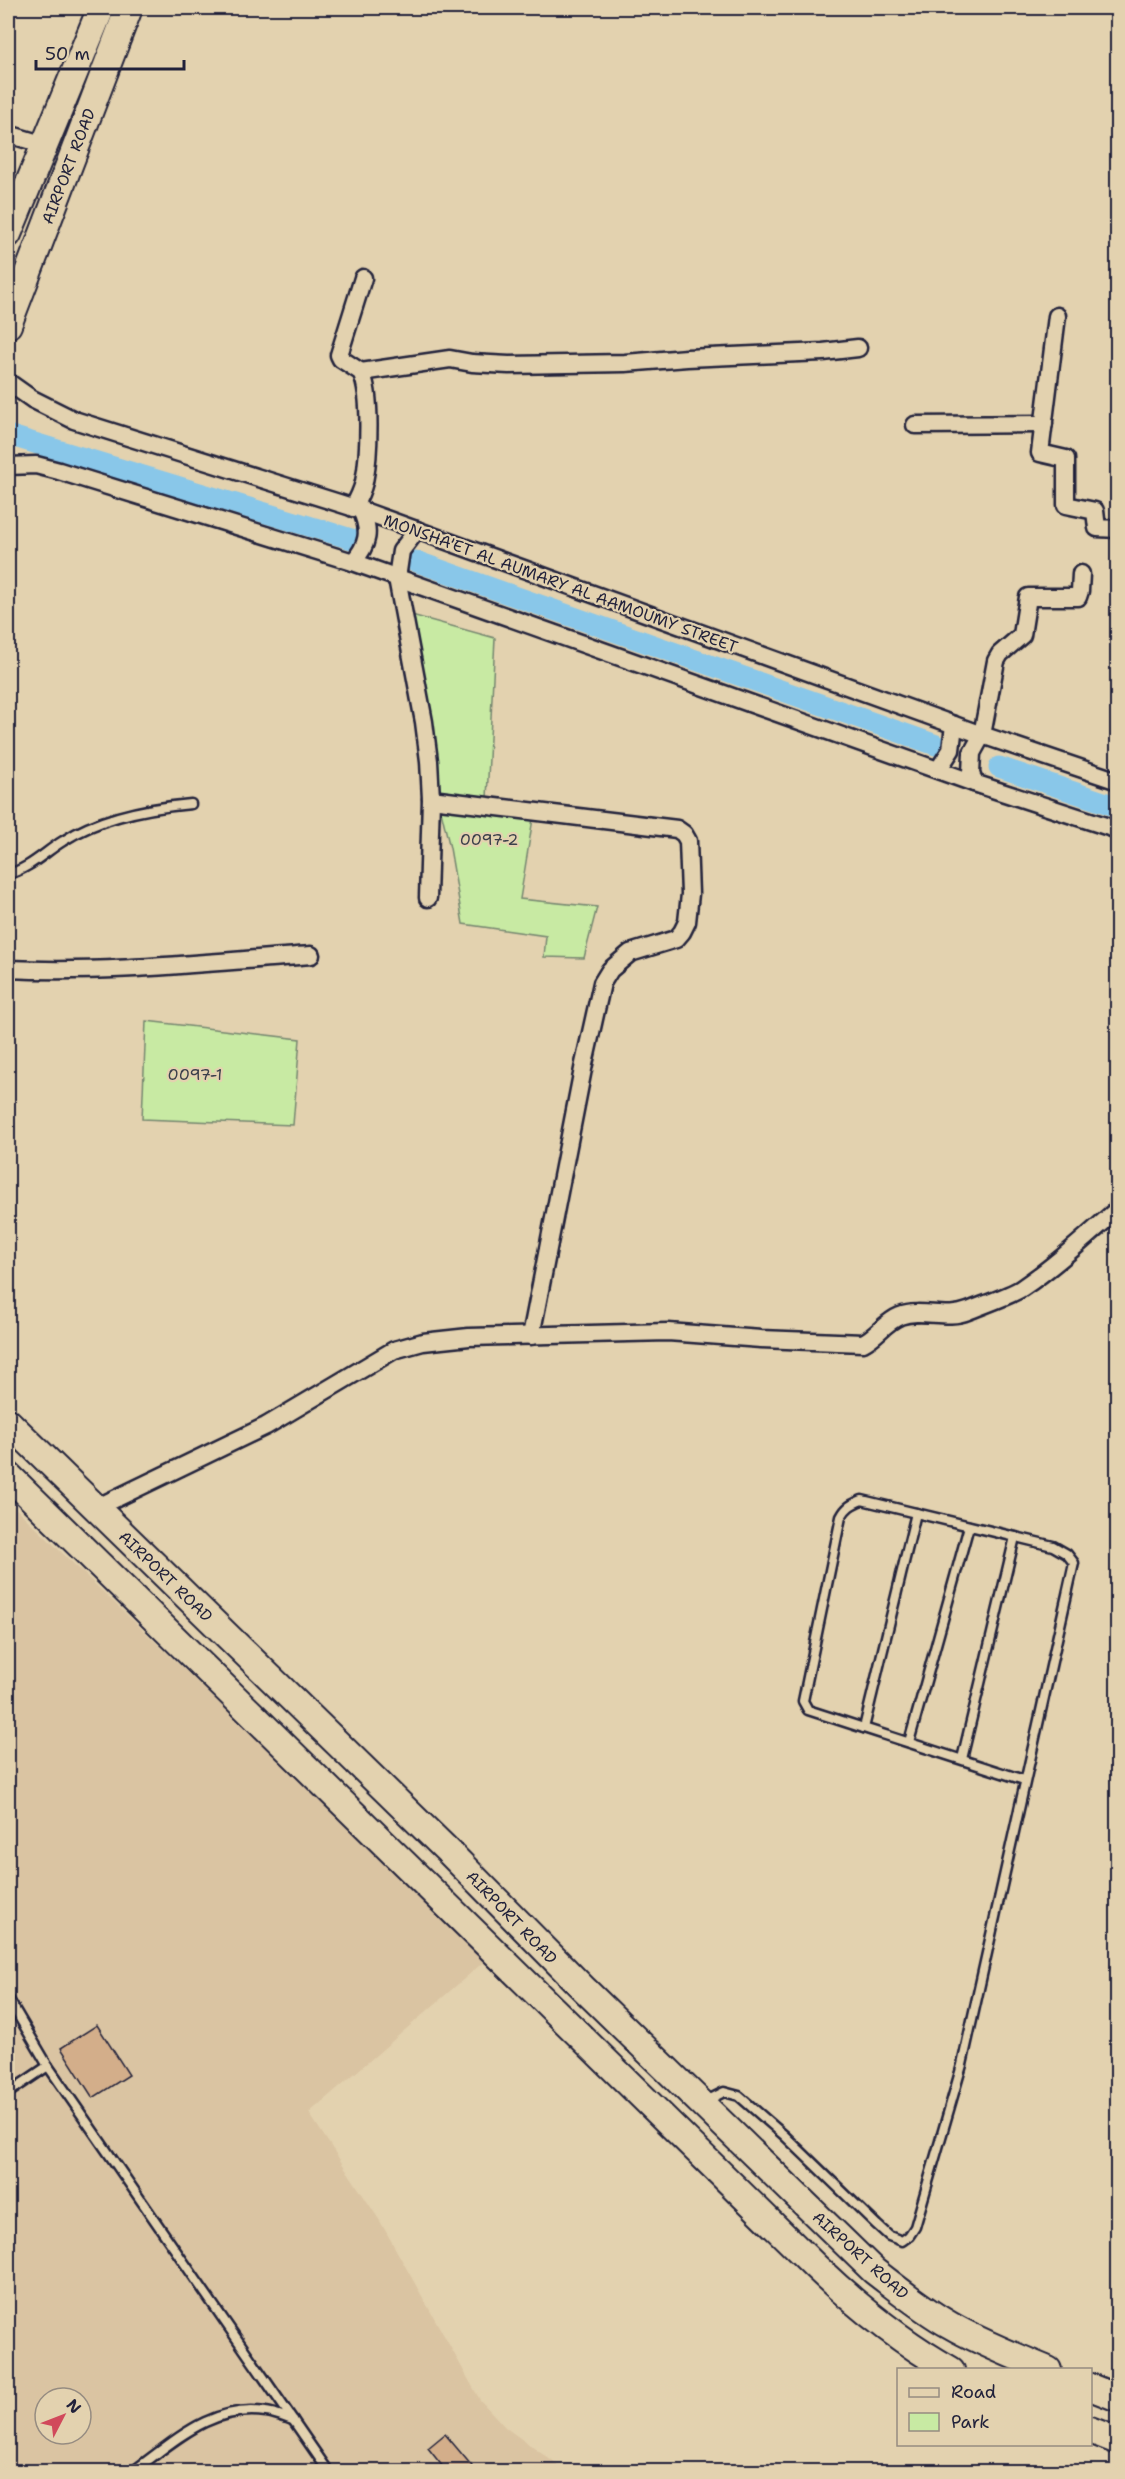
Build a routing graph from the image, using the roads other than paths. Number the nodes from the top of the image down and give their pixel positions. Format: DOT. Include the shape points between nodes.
graph roads {
  1 [pos="101,8"];
  2 [pos="129,8"];
  3 [pos="8,134"];
  4 [pos="45,146"];
  5 [pos="10,223"];
  6 [pos="363,278"];
  7 [pos="1057,316"];
  8 [pos="8,325"];
  9 [pos="858,348"];
  10 [pos="361,372"];
  11 [pos="8,382"];
  12 [pos="915,424"];
  13 [pos="1044,424"];
  14 [pos="8,466"];
  15 [pos="357,509"];
  16 [pos="1118,529"];
  17 [pos="417,530"];
  18 [pos="353,562"];
  19 [pos="1081,574"];
  20 [pos="397,578"];
  21 [pos="954,725"];
  22 [pos="982,735"];
  23 [pos="938,771"];
  24 [pos="1118,781"];
  25 [pos="974,783"];
  26 [pos="431,799"];
  27 [pos="191,804"];
  28 [pos="1118,830"];
  29 [pos="8,874"];
  30 [pos="428,898"];
  31 [pos="311,955"];
  32 [pos="8,969"];
  33 [pos="1118,1209"];
  34 [pos="531,1336"];
  35 [pos="8,1422"];
  36 [pos="8,1475"];
  37 [pos="96,1508"];
  38 [pos="916,1513"];
  39 [pos="969,1526"];
  40 [pos="1016,1537"];
  41 [pos="864,1728"];
  42 [pos="909,1742"];
  43 [pos="962,1759"];
  44 [pos="1024,1780"];
  45 [pos="8,1998"];
  46 [pos="48,2066"];
  47 [pos="8,2093"];
  48 [pos="701,2104"];
  49 [pos="948,2368"];
  50 [pos="1043,2368"];
  51 [pos="1092,2388"];
  52 [pos="1118,2398"];
  53 [pos="293,2420"];
  54 [pos="1092,2431"];
  55 [pos="1118,2441"];
  56 [pos="132,2472"];
  57 [pos="329,2472"];
  1 -- 4 [label="main road, AIRPORT ROAD"];
  2 -- 8 [label="main road, AIRPORT ROAD"];
  3 -- 4 [label="street"];
  4 -- 5 [label="main road, AIRPORT ROAD"];
  6 -- 10 [label="street" via="339,355"];
  7 -- 13 [label="street"];
  9 -- 10 [label="street" via="625,363 509,365 450,359"];
  10 -- 15 [label="street" via="367,397 367,459"];
  11 -- 15 [label="street, MONSHA'ET AL AUMARY AL AAMOUMY STREET" via="74,420"];
  12 -- 13 [label="street"];
  13 -- 16 [label="street" via="1040,453 1066,459 1065,504 1095,511 1097,528"];
  14 -- 18 [label="street" via="36,465 59,471"];
  15 -- 17 [label="street, MONSHA'ET AL AUMARY AL AAMOUMY STREET"];
  15 -- 18 [label="street" via="367,524 368,538"];
  17 -- 20 [label="street" via="401,551"];
  17 -- 21 [label="street, MONSHA'ET AL AUMARY AL AAMOUMY STREET"];
  18 -- 20 [label="street"];
  19 -- 22 [label="street" via="1078,597 1028,597 1022,635 996,661"];
  20 -- 23 [label="street"];
  20 -- 26 [label="street" via="424,723"];
  21 -- 22 [label="street, MONSHA'ET AL AUMARY AL AAMOUMY STREET"];
  21 -- 23 [label="street" via="951,750"];
  22 -- 24 [label="street, MONSHA'ET AL AUMARY AL AAMOUMY STREET"];
  22 -- 25 [label="street" via="970,763"];
  23 -- 25 [label="street"];
  25 -- 28 [label="street"];
  26 -- 30 [label="street"];
  26 -- 34 [label="street" via="677,829 688,841 690,894 682,932 676,939 630,953 610,970 602,983"];
  27 -- 29 [label="lane" via="139,810 89,827"];
  31 -- 32 [label="street" via="118,969"];
  33 -- 34 [label="street" via="1020,1289 967,1312 900,1316 863,1342 668,1332"];
  34 -- 37 [label="street" via="435,1340 394,1350 266,1426"];
  35 -- 37 [label="main road, AIRPORT ROAD"];
  36 -- 49 [label="main road" via="816,2267 891,2332"];
  37 -- 48 [label="main road, AIRPORT ROAD"];
  38 -- 39 [label="lane"];
  38 -- 41 [label="lane"];
  38 -- 41 [label="lane" via="862,1500 851,1504 841,1517 803,1701 808,1710"];
  39 -- 40 [label="lane"];
  39 -- 42 [label="lane"];
  40 -- 43 [label="lane"];
  40 -- 44 [label="lane" via="1062,1550 1074,1563"];
  41 -- 42 [label="lane"];
  42 -- 43 [label="lane"];
  43 -- 44 [label="lane"];
  44 -- 48 [label="lane" via="962,2065 915,2227 909,2236 902,2241 895,2239 877,2225 739,2097 724,2092"];
  45 -- 46 [label="lane"];
  46 -- 47 [label="lane"];
  46 -- 53 [label="lane"];
  48 -- 50 [label="main road, AIRPORT ROAD" via="857,2256 911,2300 950,2325"];
  51 -- 52 [label="main road"];
  53 -- 56 [label="lane" via="266,2412 216,2415"];
  53 -- 57 [label="lane"];
  54 -- 55 [label="main road"];
}
